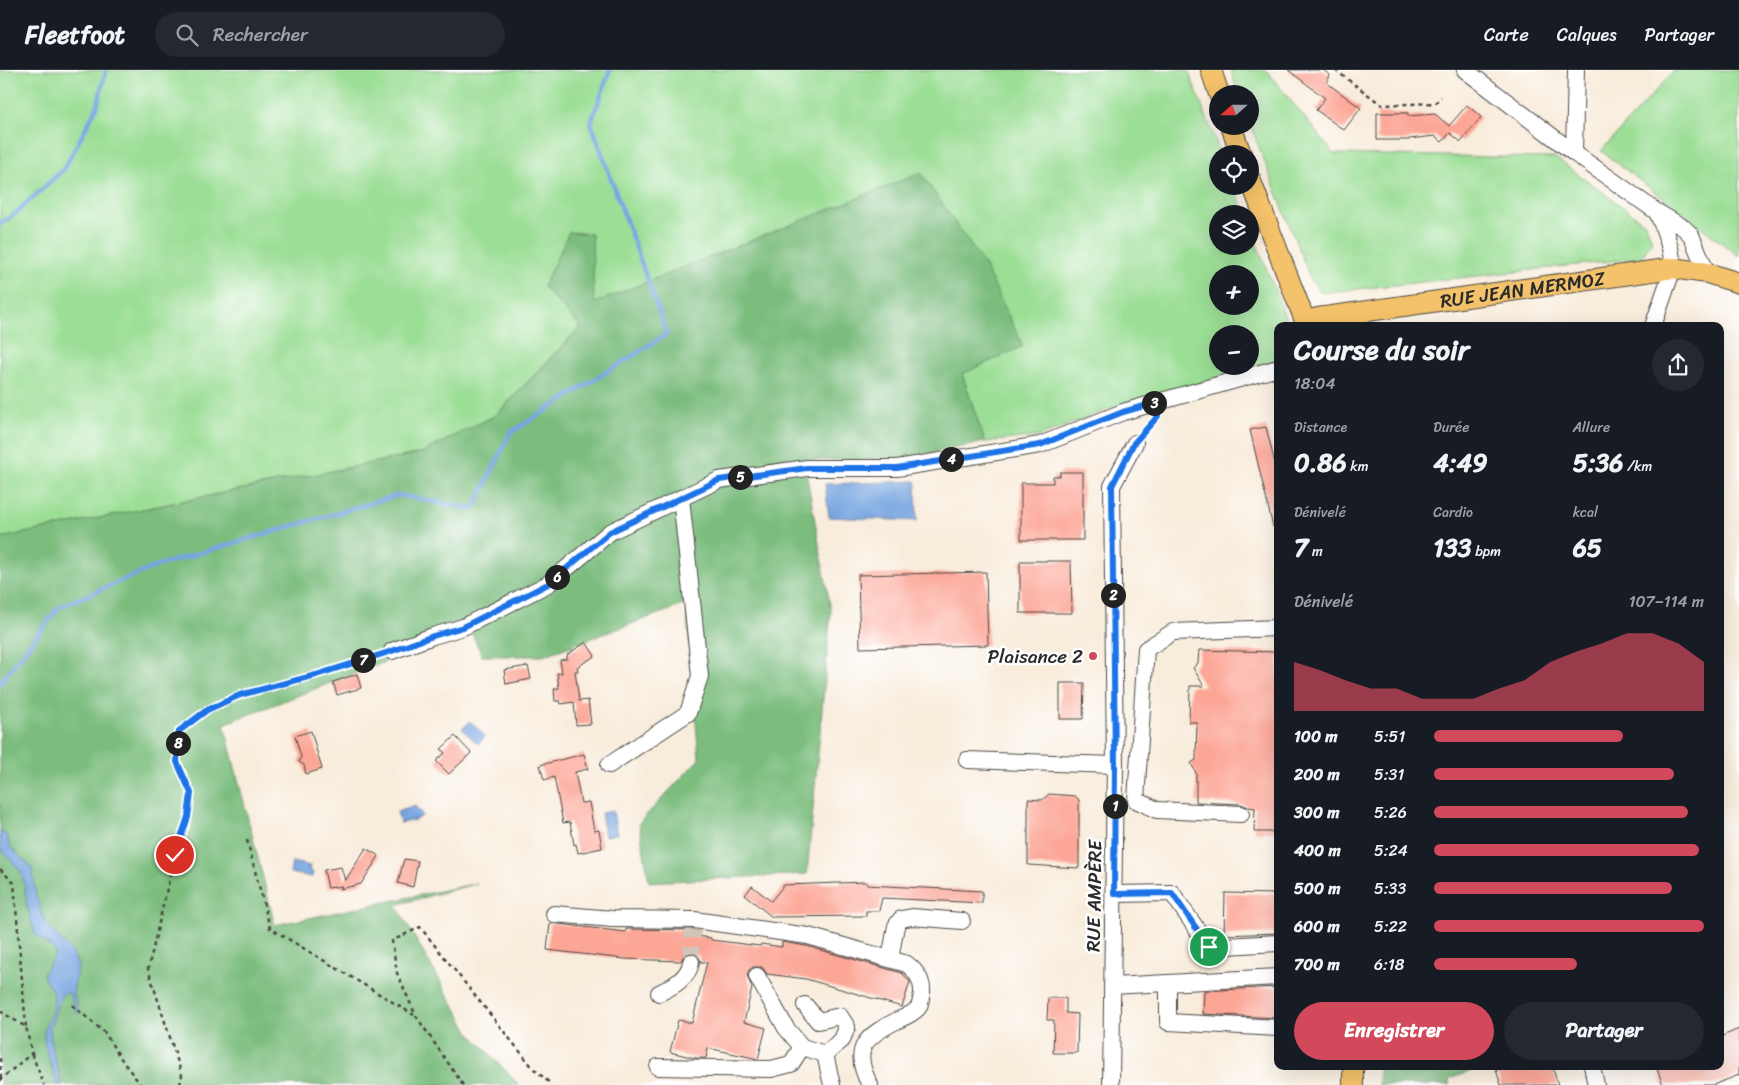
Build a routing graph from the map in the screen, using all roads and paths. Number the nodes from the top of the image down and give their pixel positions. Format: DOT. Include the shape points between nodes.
graph roads {
  1 [pos="1211,70"];
  2 [pos="1335,70"];
  3 [pos="1465,70"];
  4 [pos="1576,70"];
  5 [pos="1216,85"];
  6 [pos="1441,97"];
  7 [pos="1574,154"];
  8 [pos="1256,195"];
  9 [pos="1657,212"];
  10 [pos="1673,268"];
  11 [pos="1707,273"];
  12 [pos="1739,283"];
  13 [pos="1305,322"];
  14 [pos="1310,322"];
  15 [pos="1654,322"];
  16 [pos="1274,369"];
  17 [pos="1158,402"];
  18 [pos="1134,443"];
  19 [pos="681,498"];
  20 [pos="1274,628"];
  21 [pos="392,651"];
  22 [pos="967,760"];
  23 [pos="609,765"];
  24 [pos="1115,765"];
  25 [pos="1136,800"];
  26 [pos="1240,814"];
  27 [pos="1114,820"];
  28 [pos="247,840"];
  29 [pos="0,869"];
  30 [pos="1114,894"];
  31 [pos="554,914"];
  32 [pos="962,921"];
  33 [pos="1274,943"];
  34 [pos="890,959"];
  35 [pos="691,962"];
  36 [pos="757,976"];
  37 [pos="1274,977"];
  38 [pos="1168,983"];
  39 [pos="1112,986"];
  40 [pos="659,993"];
  41 [pos="72,1005"];
  42 [pos="805,1005"];
  43 [pos="0,1011"];
  44 [pos="416,1016"];
  45 [pos="26,1027"];
  46 [pos="1274,1028"];
  47 [pos="802,1047"];
  48 [pos="32,1053"];
  49 [pos="825,1054"];
  50 [pos="0,1058"];
  51 [pos="658,1067"];
  52 [pos="1353,1070"];
  53 [pos="1593,1070"];
  54 [pos="0,1081"];
  55 [pos="44,1085"];
  56 [pos="141,1085"];
  57 [pos="180,1085"];
  58 [pos="463,1085"];
  59 [pos="552,1085"];
  60 [pos="832,1085"];
  61 [pos="870,1085"];
  62 [pos="1111,1085"];
  63 [pos="1352,1085"];
  64 [pos="1596,1085"];
  1 -- 5 [label="main road"];
  2 -- 6 [label="path" via="1382,104 1436,103"];
  3 -- 7 [label="street"];
  4 -- 7 [label="street"];
  7 -- 9 [label="street"];
  8 -- 13 [label="main road"];
  9 -- 10 [label="street"];
  9 -- 11 [label="street" via="1690,235"];
  10 -- 11 [label="main road, RUE JEAN MERMOZ"];
  10 -- 14 [label="main road, RUE JEAN MERMOZ" via="1318,318"];
  10 -- 15 [label="street"];
  11 -- 12 [label="main road, RUE JEAN MERMOZ"];
  16 -- 17 [label="street"];
  17 -- 18 [label="path" via="1158,416"];
  17 -- 19 [label="street" via="1123,412 1040,445 897,468 807,468 719,480"];
  18 -- 24 [label="street, RUE AMPÈRE" via="1112,486"];
  19 -- 21 [label="street" via="610,532 548,584 463,627"];
  19 -- 23 [label="street" via="700,676 688,713"];
  20 -- 25 [label="street" via="1173,632 1146,650"];
  21 -- 57 [label="path" via="240,695 207,710 179,731 177,762 191,793 188,817 175,855 148,969 182,1075"];
  22 -- 24 [label="street"];
  24 -- 27 [label="street, RUE AMPÈRE"];
  25 -- 26 [label="street" via="1157,810"];
  25 -- 27 [label="street"];
  27 -- 30 [label="street, RUE AMPÈRE"];
  28 -- 44 [label="path" via="270,928"];
  29 -- 45 [label="path" via="14,883"];
  30 -- 33 [label="street" via="1172,893 1209,947"];
  30 -- 39 [label="street, RUE AMPÈRE"];
  31 -- 34 [label="street" via="808,936"];
  32 -- 34 [label="street" via="901,919 896,926"];
  34 -- 61 [label="street" via="907,964 916,972 922,988 921,1000 911,1014 884,1027 867,1041 861,1060"];
  35 -- 40 [label="street" via="678,982"];
  36 -- 47 [label="street" via="786,1028"];
  37 -- 38 [label="street"];
  38 -- 39 [label="street"];
  38 -- 46 [label="street" via="1168,1022"];
  39 -- 62 [label="street, RUE AMPÈRE"];
  41 -- 56 [label="path" via="104,1032"];
  42 -- 49 [label="street" via="818,1020 840,1016 847,1027 842,1040"];
  43 -- 45 [label="path"];
  44 -- 58 [label="path"];
  44 -- 59 [label="path" via="397,973 392,942 420,927 534,1069"];
  45 -- 48 [label="path"];
  47 -- 49 [label="street"];
  47 -- 51 [label="street" via="791,1064 772,1069"];
  48 -- 54 [label="path"];
  48 -- 55 [label="path"];
  49 -- 60 [label="street"];
  50 -- 54 [label="path"];
  52 -- 63 [label="main road"];
  53 -- 64 [label="street"];
}
